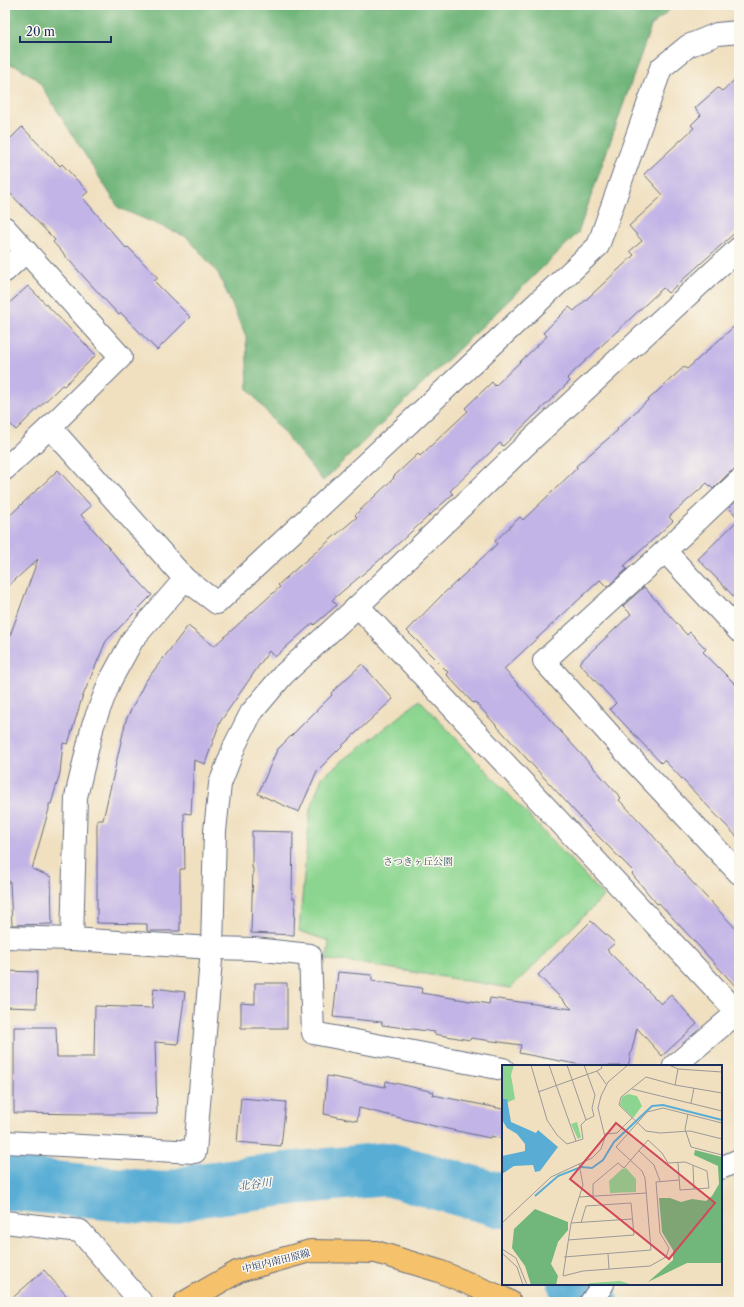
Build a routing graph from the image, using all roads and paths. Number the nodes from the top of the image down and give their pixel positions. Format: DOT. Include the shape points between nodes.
graph roads {
  1 [pos="739,32"];
  2 [pos="5,228"];
  3 [pos="739,248"];
  4 [pos="26,251"];
  5 [pos="5,271"];
  6 [pos="50,427"];
  7 [pos="5,469"];
  8 [pos="739,481"];
  9 [pos="664,551"];
  10 [pos="185,579"];
  11 [pos="358,606"];
  12 [pos="739,631"];
  13 [pos="739,872"];
  14 [pos="5,937"];
  15 [pos="72,939"];
  16 [pos="212,948"];
  17 [pos="738,1013"];
  18 [pos="675,1065"];
  19 [pos="502,1068"];
  20 [pos="5,1142"];
  21 [pos="739,1160"];
  22 [pos="722,1168"];
  23 [pos="5,1222"];
  24 [pos="602,1285"];
  25 [pos="141,1302"];
  26 [pos="186,1302"];
  27 [pos="510,1302"];
  28 [pos="591,1302"];
  1 -- 10 [label="street" via="718,34 688,46 661,68 598,246 217,603"];
  2 -- 4 [label="street"];
  3 -- 11 [label="street" via="533,438"];
  4 -- 5 [label="street"];
  4 -- 6 [label="street" via="121,357"];
  6 -- 7 [label="street"];
  6 -- 10 [label="street"];
  8 -- 9 [label="street"];
  9 -- 12 [label="street"];
  9 -- 13 [label="street" via="544,661 628,755"];
  10 -- 15 [label="street" via="133,639 110,681 93,725 76,797"];
  11 -- 16 [label="street" via="283,675 251,713 235,745 220,784 215,832"];
  11 -- 17 [label="street"];
  14 -- 15 [label="street"];
  15 -- 16 [label="street"];
  16 -- 19 [label="street" via="310,955 313,1033"];
  16 -- 20 [label="street" via="195,1152"];
  17 -- 18 [label="street"];
  21 -- 22 [label="street"];
  23 -- 25 [label="street" via="80,1231"];
  24 -- 28 [label="street"];
  26 -- 27 [label="main road, 中垣内南田原線" via="238,1270 317,1251 376,1252 439,1271"];
}
